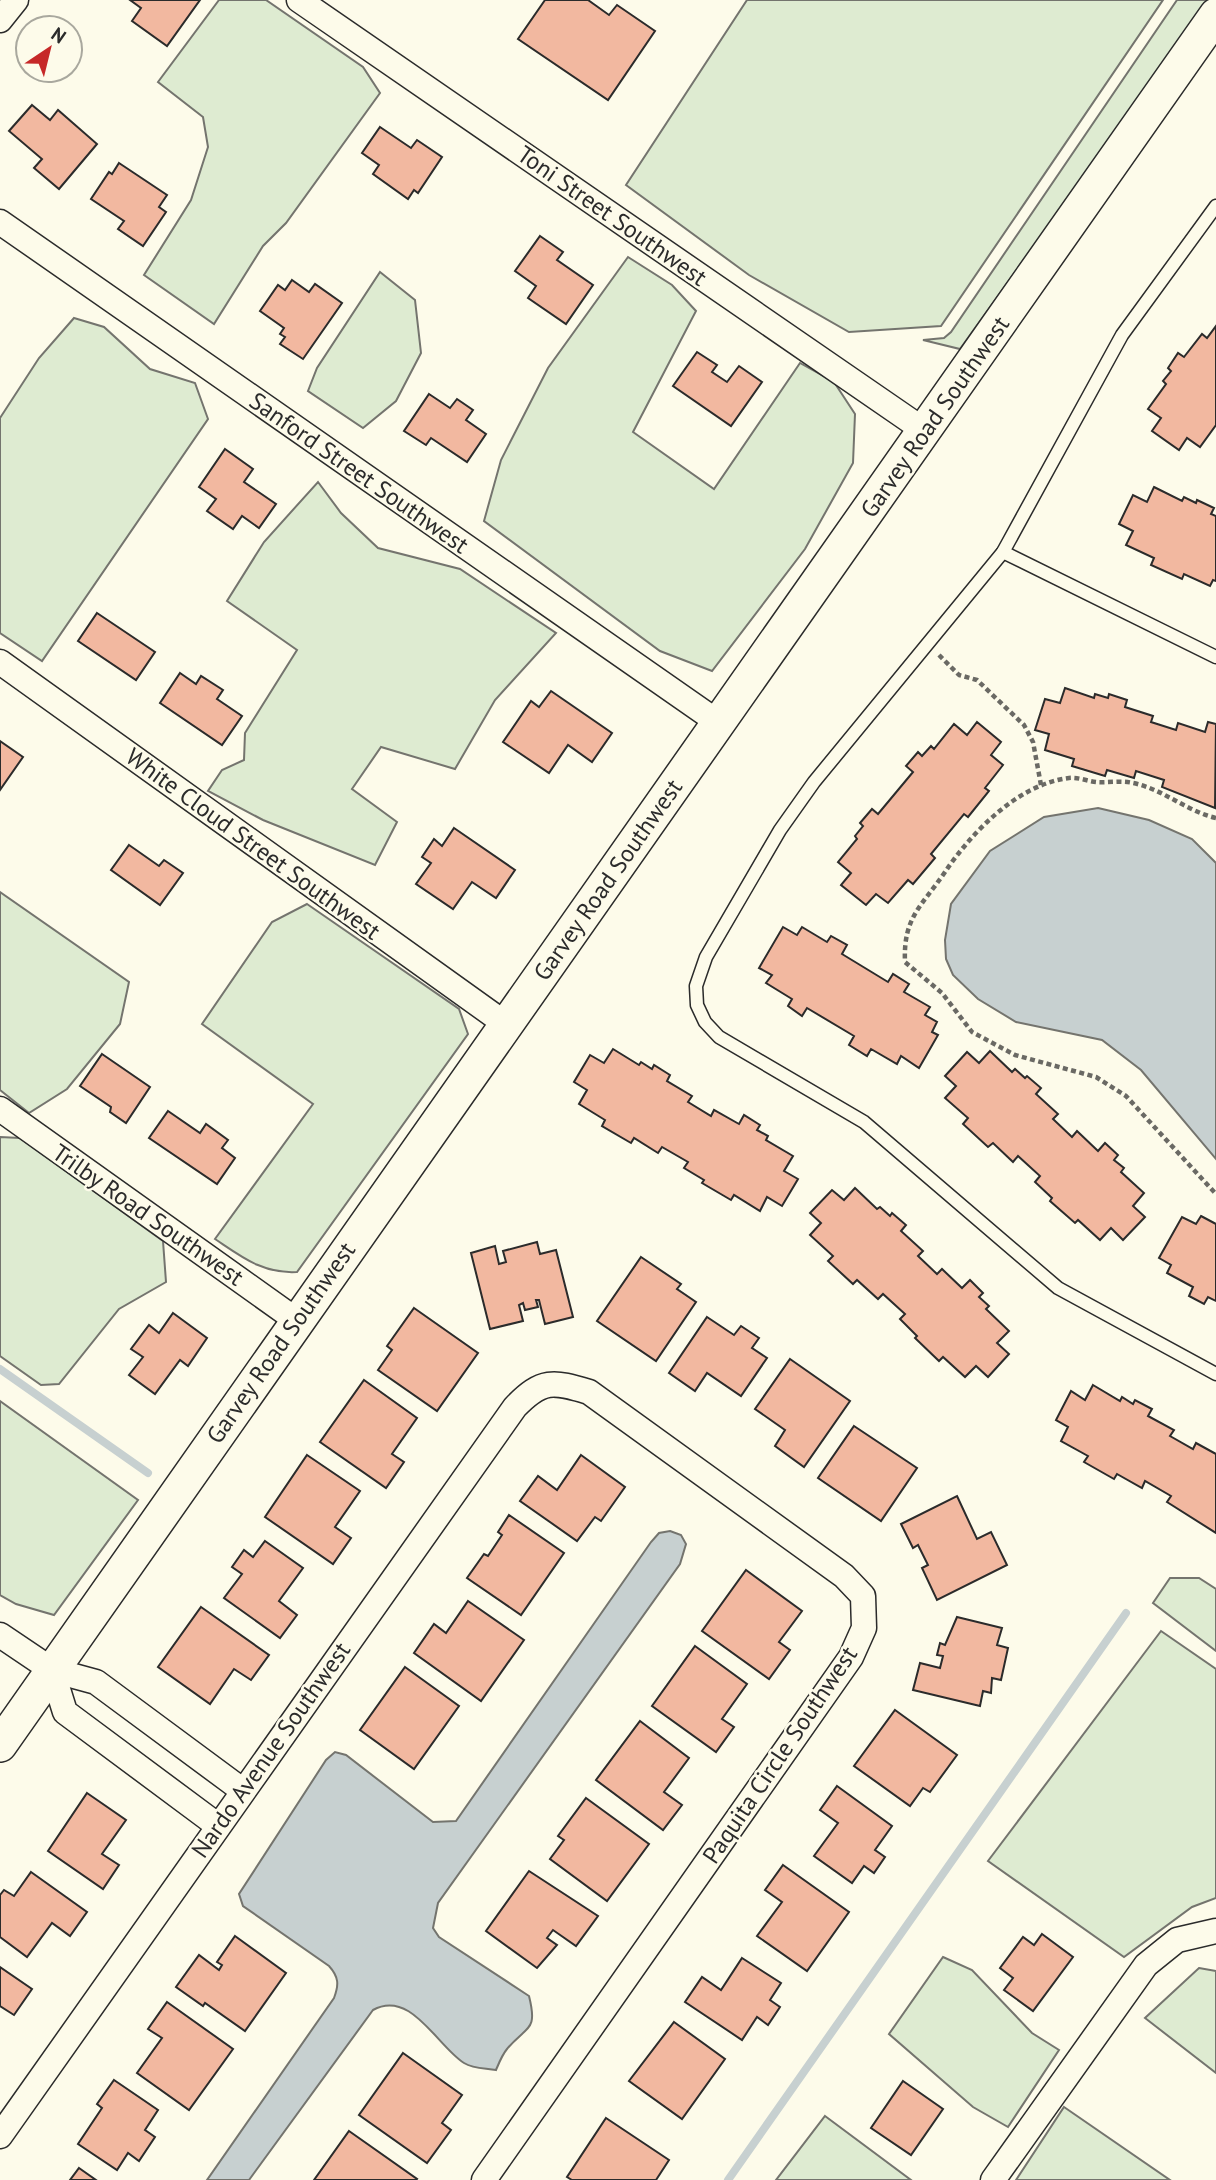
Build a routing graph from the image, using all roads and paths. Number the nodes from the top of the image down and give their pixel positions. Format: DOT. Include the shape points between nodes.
graph roads {
  1 [pos="16,0"];
  2 [pos="299,0"];
  3 [pos="1216,15"];
  4 [pos="0,20"];
  5 [pos="1216,206"];
  6 [pos="0,222"];
  7 [pos="925,432"];
  8 [pos="1003,552"];
  9 [pos="929,645"];
  10 [pos="1216,657"];
  11 [pos="0,662"];
  12 [pos="719,723"];
  13 [pos="1041,785"];
  14 [pos="1216,818"];
  15 [pos="507,1026"];
  16 [pos="0,1109"];
  17 [pos="1216,1194"];
  18 [pos="296,1320"];
  19 [pos="1216,1374"];
  20 [pos="557,1382"];
  21 [pos="0,1635"];
  22 [pos="52,1670"];
  23 [pos="0,1745"];
  24 [pos="243,1790"];
  25 [pos="217,1825"];
  26 [pos="1216,1931"];
  27 [pos="0,2136"];
  28 [pos="484,2180"];
  29 [pos="993,2180"];
  1 -- 4 [label="street"];
  2 -- 7 [label="street, Toni Street Southwest"];
  3 -- 7 [label="street, Garvey Road Southwest"];
  5 -- 8 [label="lane" via="1122,335"];
  6 -- 12 [label="street, Sanford Street Southwest"];
  7 -- 12 [label="street, Garvey Road Southwest"];
  8 -- 9 [label="lane"];
  8 -- 10 [label="lane"];
  9 -- 13 [label="path" via="959,675 977,680 1024,725 1033,742"];
  9 -- 19 [label="lane" via="814,782 780,830 706,957 696,985 697,1005 719,1037 864,1122 1058,1288"];
  11 -- 15 [label="street, White Cloud Street Southwest"];
  12 -- 15 [label="street, Garvey Road Southwest"];
  13 -- 14 [label="path" via="1071,778 1133,783 1166,795 1195,813"];
  13 -- 17 [label="path" via="967,840 920,902 904,937 905,962 942,993 972,1032 1015,1055 1096,1077 1126,1096"];
  15 -- 18 [label="street, Garvey Road Southwest"];
  16 -- 18 [label="street, Trilby Road Southwest"];
  18 -- 22 [label="street, Garvey Road Southwest"];
  20 -- 24 [label="street, Nardo Avenue Southwest" via="533,1388 514,1407"];
  20 -- 28 [label="street, Paquita Circle Southwest" via="589,1392 844,1576 863,1596 864,1628 851,1657"];
  21 -- 22 [label="street"];
  22 -- 23 [label="street, Garvey Road Southwest"];
  22 -- 24 [label="street" via="96,1682"];
  22 -- 25 [label="street" via="65,1712"];
  24 -- 25 [label="street, Nardo Avenue Southwest"];
  25 -- 27 [label="street, Nardo Avenue Southwest"];
  26 -- 29 [label="street" via="1177,1940 1146,1965"];
}
